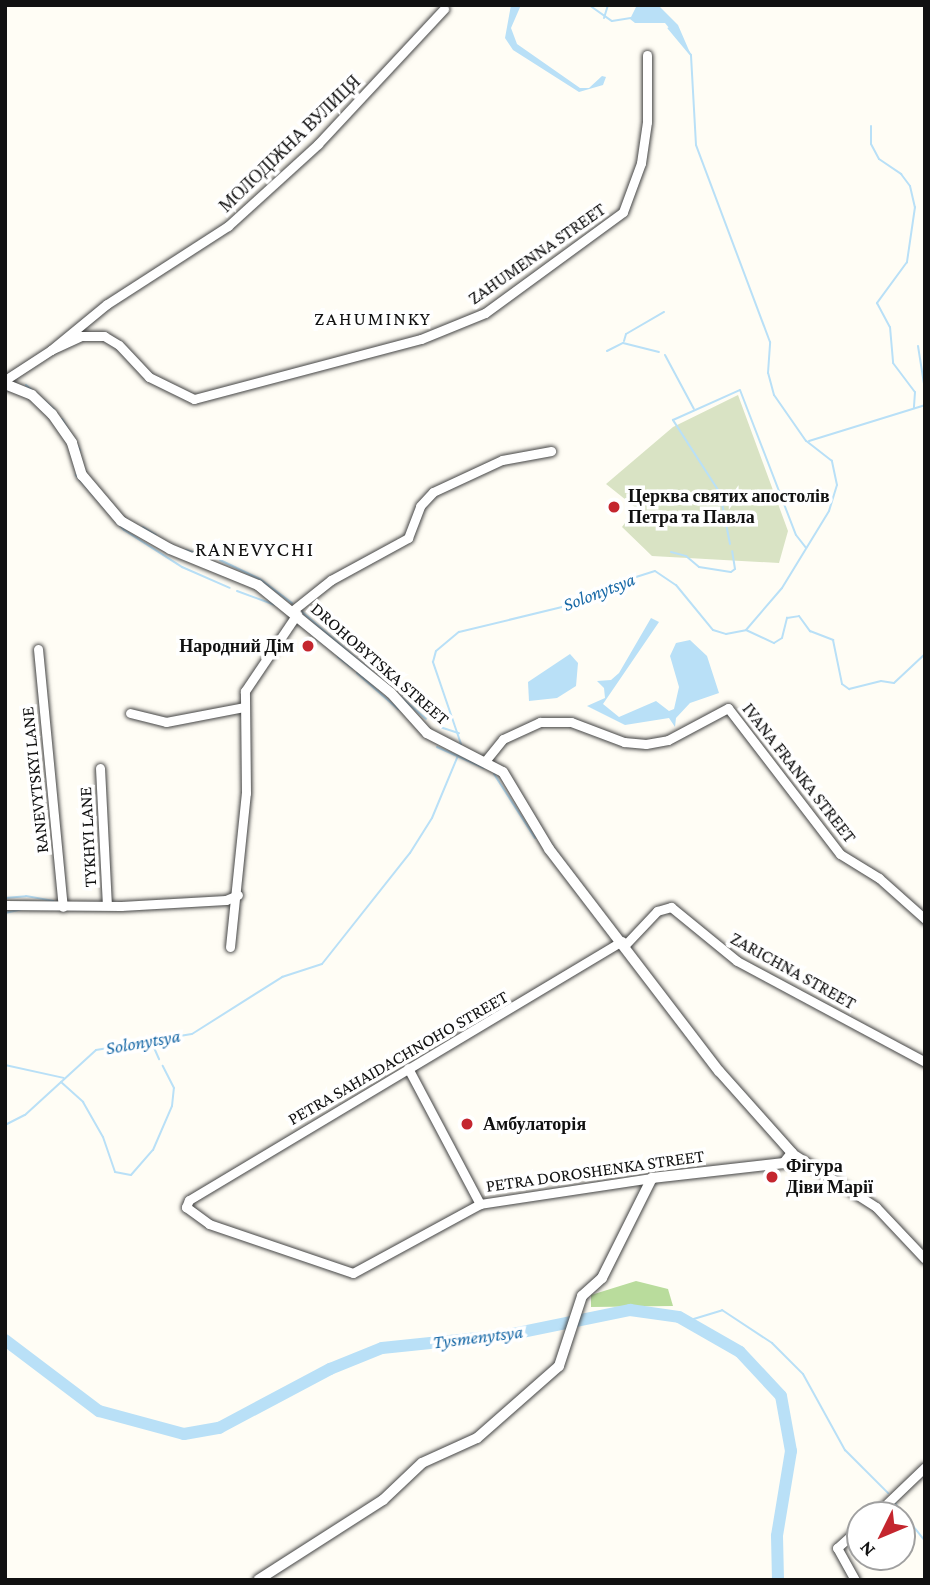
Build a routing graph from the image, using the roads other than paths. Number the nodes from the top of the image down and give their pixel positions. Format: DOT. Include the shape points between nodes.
graph roads {
  1 [pos="444,9"];
  2 [pos="648,55"];
  3 [pos="51,350"];
  4 [pos="5,382"];
  5 [pos="551,450"];
  6 [pos="294,613"];
  7 [pos="38,649"];
  8 [pos="244,707"];
  9 [pos="130,713"];
  10 [pos="486,760"];
  11 [pos="100,768"];
  12 [pos="237,895"];
  13 [pos="5,905"];
  14 [pos="107,905"];
  15 [pos="63,907"];
  16 [pos="925,919"];
  17 [pos="624,943"];
  18 [pos="230,947"];
  19 [pos="925,1062"];
  20 [pos="408,1068"];
  21 [pos="792,1153"];
  22 [pos="652,1178"];
  23 [pos="189,1200"];
  24 [pos="480,1205"];
  25 [pos="925,1259"];
  26 [pos="925,1467"];
  27 [pos="890,1501"];
  28 [pos="846,1540"];
  29 [pos="846,1564"];
  30 [pos="258,1580"];
  1 -- 3 [label="street, МОЛОДІЖНА ВУЛИЦЯ" via="318,144 228,226 107,304"];
  2 -- 3 [label="street, ZAHUMENNA STREET" via="641,163 623,212 485,313 421,339 194,399 149,377 104,336 81,336"];
  3 -- 4 [label="street, МОЛОДІЖНА ВУЛИЦЯ"];
  4 -- 6 [label="street, DROHOBYTSKA STREET" via="32,395 52,414 72,443 82,475 114,515 170,549 258,585"];
  5 -- 6 [label="street" via="495,462 433,492 420,506 408,538 331,580"];
  6 -- 8 [label="street" via="250,679"];
  6 -- 10 [label="street, DROHOBYTSKA STREET" via="391,693 436,739"];
  7 -- 15 [label="street, RANEVYTSKYI LANE"];
  8 -- 9 [label="street" via="162,722"];
  8 -- 12 [label="street" via="246,793"];
  10 -- 16 [label="street, IVANA FRANKA STREET" via="503,739 540,722 571,722 624,742 646,744 668,740 729,708 840,854 879,878"];
  10 -- 17 [label="street, DROHOBYTSKA STREET" via="510,780 549,849"];
  11 -- 14 [label="street, TYKHYI LANE"];
  12 -- 14 [label="street" via="226,900"];
  12 -- 18 [label="street"];
  13 -- 15 [label="street"];
  14 -- 15 [label="street"];
  17 -- 19 [label="street, ZARICHNA STREET" via="657,911 671,907 737,961"];
  17 -- 20 [label="street, PETRA SAHAIDACHNOHO STREET"];
  17 -- 21 [label="street, DROHOBYTSKA STREET" via="719,1071"];
  20 -- 23 [label="street, PETRA SAHAIDACHNOHO STREET"];
  20 -- 24 [label="street"];
  21 -- 22 [label="street, PETRA DOROSHENKA STREET" via="784,1163"];
  21 -- 25 [label="street, DROHOBYTSKA STREET" via="876,1207"];
  22 -- 24 [label="street, PETRA DOROSHENKA STREET"];
  22 -- 30 [label="street" via="602,1278 579,1302 564,1360 477,1438 422,1463 383,1500"];
  23 -- 24 [label="street, PETRA DOROSHENKA STREET" via="187,1210 201,1221 353,1273"];
  26 -- 27 [label="street"];
  28 -- 29 [label="street" via="837,1548"];
}
